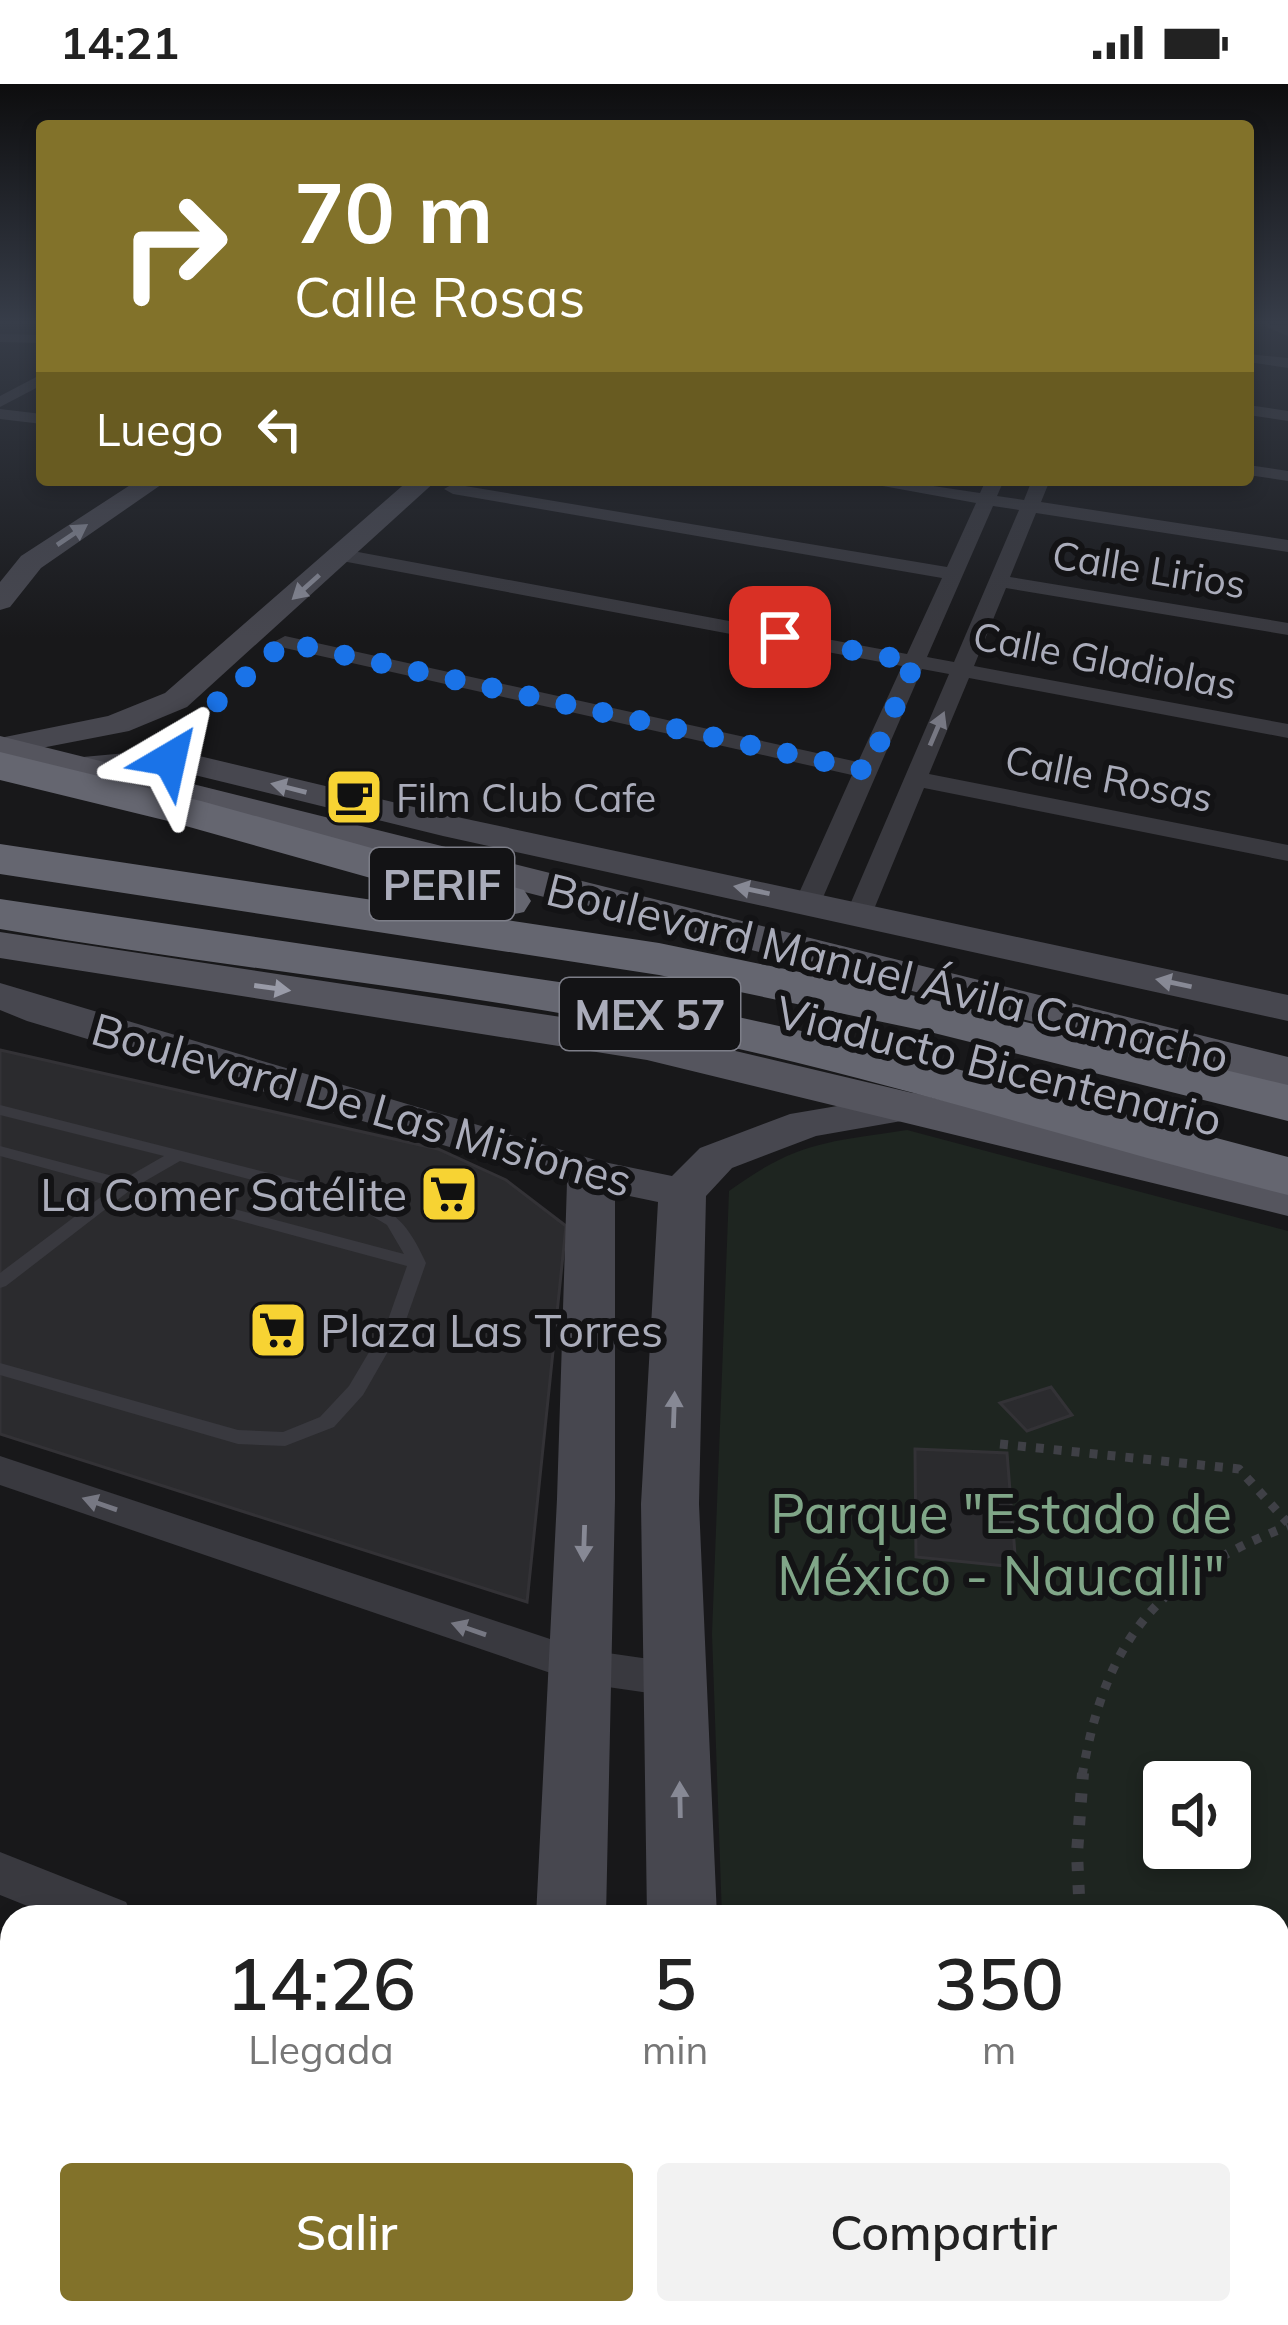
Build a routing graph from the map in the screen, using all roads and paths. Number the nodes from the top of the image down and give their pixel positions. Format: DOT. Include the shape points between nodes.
graph roads {
  1 [pos="1254,471"];
  2 [pos="1288,476"];
  3 [pos="99,486"];
  4 [pos="144,486"];
  5 [pos="443,486"];
  6 [pos="444,486"];
  7 [pos="464,486"];
  8 [pos="939,486"];
  9 [pos="1038,486"];
  10 [pos="991,490"];
  11 [pos="1030,506"];
  12 [pos="1288,546"];
  13 [pos="24,550"];
  14 [pos="342,555"];
  15 [pos="374,562"];
  16 [pos="0,563"];
  17 [pos="954,574"];
  18 [pos="999,581"];
  19 [pos="0,601"];
  20 [pos="1288,629"];
  21 [pos="285,642"];
  22 [pos="915,662"];
  23 [pos="961,670"];
  24 [pos="1288,730"];
  25 [pos="1,753"];
  26 [pos="867,771"];
  27 [pos="178,775"];
  28 [pos="916,779"];
  29 [pos="1288,853"];
  30 [pos="0,860"];
  31 [pos="0,880"];
  32 [pos="808,902"];
  33 [pos="0,914"];
  34 [pos="859,914"];
  35 [pos="0,945"];
  36 [pos="0,995"];
  37 [pos="884,1003"];
  38 [pos="1288,1008"];
  39 [pos="21,1013"];
  40 [pos="1288,1072"];
  41 [pos="1288,1103"];
  42 [pos="914,1106"];
  43 [pos="0,1110"];
  44 [pos="1288,1136"];
  45 [pos="0,1151"];
  46 [pos="176,1156"];
  47 [pos="591,1174"];
  48 [pos="1288,1175"];
  49 [pos="126,1185"];
  50 [pos="682,1193"];
  51 [pos="1288,1198"];
  52 [pos="417,1264"];
  53 [pos="0,1282"];
  54 [pos="0,1369"];
  55 [pos="1000,1444"];
  56 [pos="0,1470"];
  57 [pos="1288,1524"];
  58 [pos="580,1666"];
  59 [pos="677,1680"];
  60 [pos="0,1873"];
  61 [pos="79,1905"];
  62 [pos="571,1905"];
  63 [pos="682,1905"];
  64 [pos="1079,1905"];
  1 -- 2 [label="street"];
  3 -- 13 [label="street"];
  13 -- 4 [label="street, one-way"];
  5 -- 14 [label="street"];
  6 -- 15 [label="street"];
  7 -- 17 [label="street"];
  8 -- 10 [label="street"];
  9 -- 11 [label="street"];
  10 -- 11 [label="street"];
  10 -- 17 [label="street"];
  11 -- 12 [label="street"];
  11 -- 18 [label="street"];
  13 -- 16 [label="street"];
  13 -- 19 [label="street"];
  14 -- 15 [label="street, Calle Gladiolas"];
  14 -- 25 [label="street, one-way" via="176,700"];
  15 -- 21 [label="street"];
  15 -- 22 [label="street, Calle Gladiolas"];
  17 -- 22 [label="street"];
  18 -- 20 [label="street, Calle Lirios"];
  18 -- 23 [label="street"];
  21 -- 26 [label="street"];
  21 -- 27 [label="street" via="184,731"];
  22 -- 23 [label="street, Calle Gladiolas"];
  22 -- 26 [label="street"];
  23 -- 24 [label="street, Calle Gladiolas"];
  28 -- 23 [label="street, one-way"];
  25 -- 27 [label="main road, Boulevard Manuel Ávila Camacho"];
  25 -- 37 [label="highway, PERIF"];
  26 -- 32 [label="street"];
  32 -- 27 [label="street, one-way"];
  27 -- 40 [label="main road, Boulevard Manuel Ávila Camacho" via="834,962"];
  28 -- 29 [label="street, Calle Rosas"];
  28 -- 34 [label="street"];
  30 -- 37 [label="highway, Boulevard Manuel Ávila Camacho / MEX 57" via="571,944"];
  31 -- 44 [label="highway, Viaducto Bicentenario" via="697,991"];
  32 -- 34 [label="street"];
  33 -- 48 [label="highway, Boulevard Manuel Ávila Camacho / MEX 57" via="120,937 444,976 709,1025"];
  38 -- 34 [label="street, one-way"];
  35 -- 42 [label="main road, one-way" via="647,1045"];
  36 -- 39 [label="street, Boulevard De Las Misiones"];
  37 -- 41 [label="highway, Boulevard Manuel Ávila Camacho / MEX 57"];
  39 -- 47 [label="street, Boulevard De Las Misiones"];
  42 -- 50 [label="street" via="806,1124 716,1158"];
  42 -- 51 [label="main road"];
  43 -- 46 [label="lane"];
  45 -- 49 [label="lane"];
  46 -- 49 [label="lane"];
  46 -- 52 [label="lane" via="381,1211 400,1225"];
  47 -- 50 [label="street, Boulevard De Las Misiones"];
  47 -- 58 [label="street, one-way"];
  49 -- 52 [label="lane"];
  49 -- 53 [label="lane"];
  59 -- 50 [label="street, one-way" via="670,1504"];
  52 -- 54 [label="lane" via="397,1320 356,1390 327,1422 285,1438 238,1437"];
  55 -- 57 [label="path" via="1239,1468"];
  58 -- 56 [label="street, one-way"];
  57 -- 64 [label="path" via="1248,1537 1186,1578 1120,1648 1077,1782"];
  58 -- 59 [label="street"];
  58 -- 62 [label="street"];
  63 -- 59 [label="street, one-way"];
  60 -- 61 [label="street"];
}
